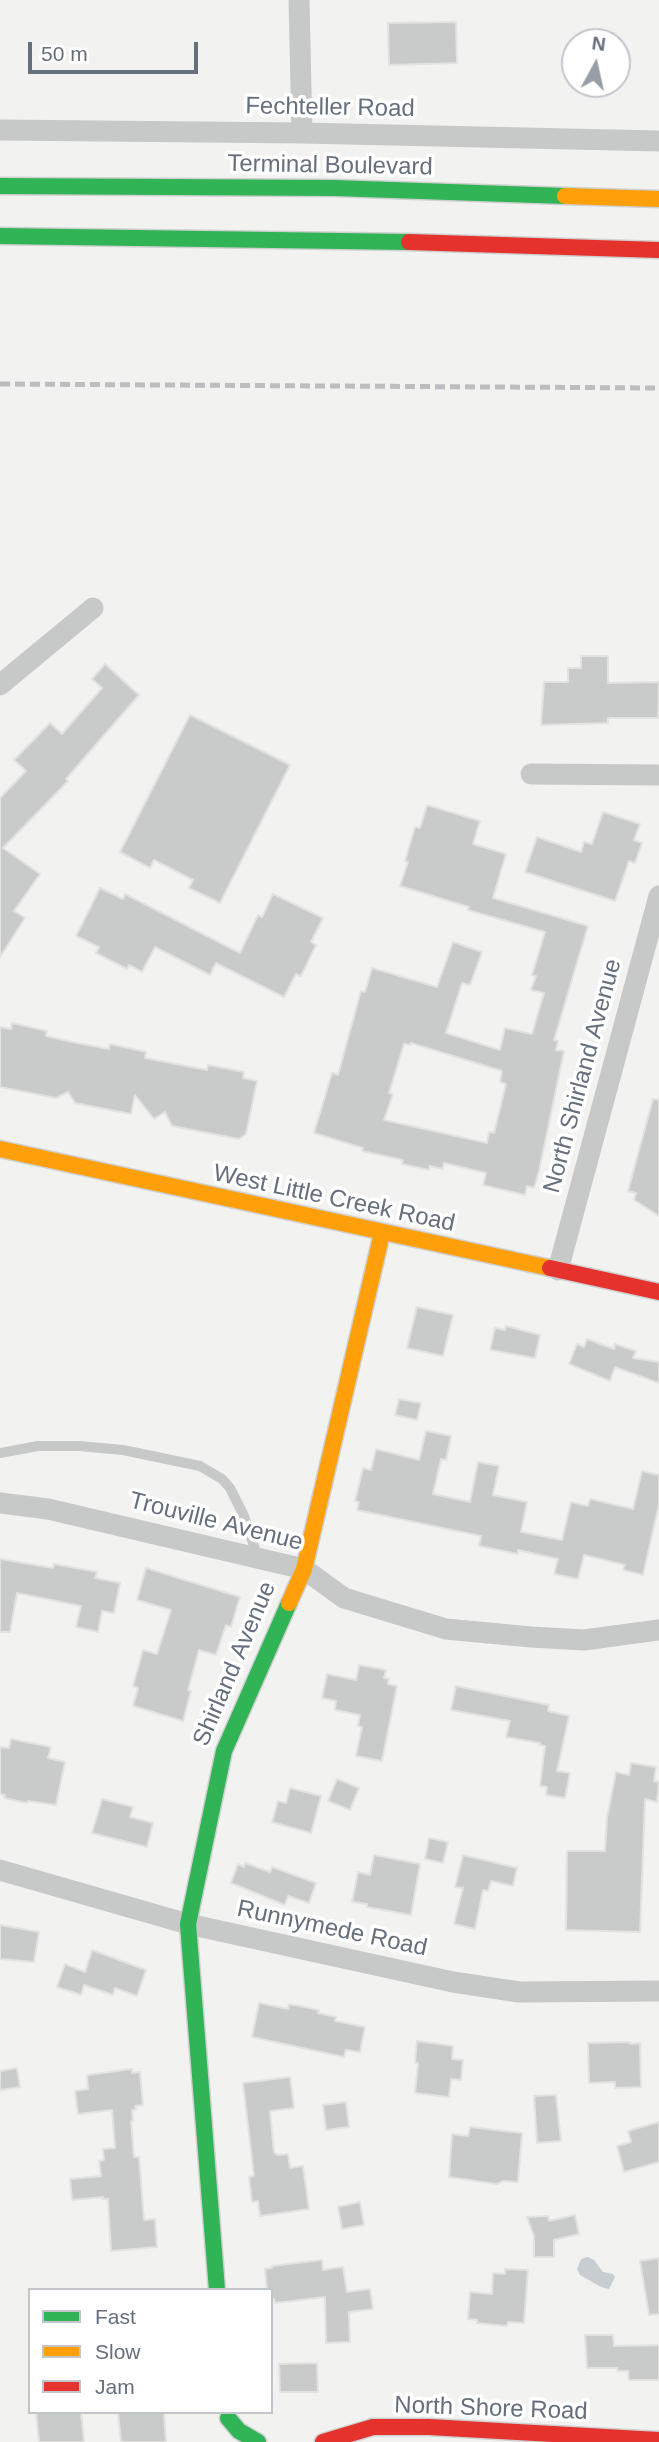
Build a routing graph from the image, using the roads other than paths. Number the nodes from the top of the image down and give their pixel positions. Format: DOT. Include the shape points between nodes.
graph roads {
  1 [pos="299,0"];
  2 [pos="0,130"];
  3 [pos="302,133"];
  4 [pos="659,141"];
  5 [pos="0,186"];
  6 [pos="659,199"];
  7 [pos="0,236"];
  8 [pos="659,250"];
  9 [pos="93,608"];
  10 [pos="0,685"];
  11 [pos="531,774"];
  12 [pos="659,775"];
  13 [pos="659,896"];
  14 [pos="0,1149"];
  15 [pos="382,1233"];
  16 [pos="558,1270"];
  17 [pos="659,1292"];
  18 [pos="0,1453"];
  19 [pos="0,1503"];
  20 [pos="258,1558"];
  21 [pos="304,1569"];
  22 [pos="659,1630"];
  23 [pos="0,1870"];
  24 [pos="187,1924"];
  25 [pos="659,1991"];
  26 [pos="217,2288"];
  27 [pos="228,2415"];
  28 [pos="659,2440"];
  29 [pos="227,2442"];
  30 [pos="258,2442"];
  31 [pos="323,2442"];
  1 -- 3 [label="street"];
  2 -- 3 [label="street, Fechteller Road"];
  3 -- 4 [label="street, Fechteller Road"];
  5 -- 6 [label="main road, Terminal Boulevard" via="334,188"];
  7 -- 8 [label="main road"];
  9 -- 10 [label="street"];
  11 -- 12 [label="street"];
  13 -- 16 [label="street, North Shirland Avenue"];
  14 -- 15 [label="main road, West Little Creek Road"];
  15 -- 16 [label="main road, West Little Creek Road"];
  15 -- 21 [label="main road, Shirland Avenue"];
  16 -- 17 [label="main road, West Little Creek Road"];
  18 -- 20 [label="lane" via="38,1446 79,1446 200,1466 230,1488"];
  19 -- 20 [label="street, Trouville Avenue" via="48,1509"];
  20 -- 21 [label="street, Trouville Avenue"];
  21 -- 22 [label="street, Trouville Avenue" via="344,1598 446,1629 584,1640"];
  21 -- 24 [label="main road, Shirland Avenue" via="224,1751"];
  23 -- 24 [label="street, Runnymede Road"];
  24 -- 25 [label="street, Runnymede Road" via="519,1992"];
  24 -- 26 [label="main road, Shirland Avenue"];
  27 -- 29 [label="street"];
  27 -- 30 [label="main road" via="239,2431"];
  28 -- 31 [label="main road, North Shore Road" via="373,2427"];
}
